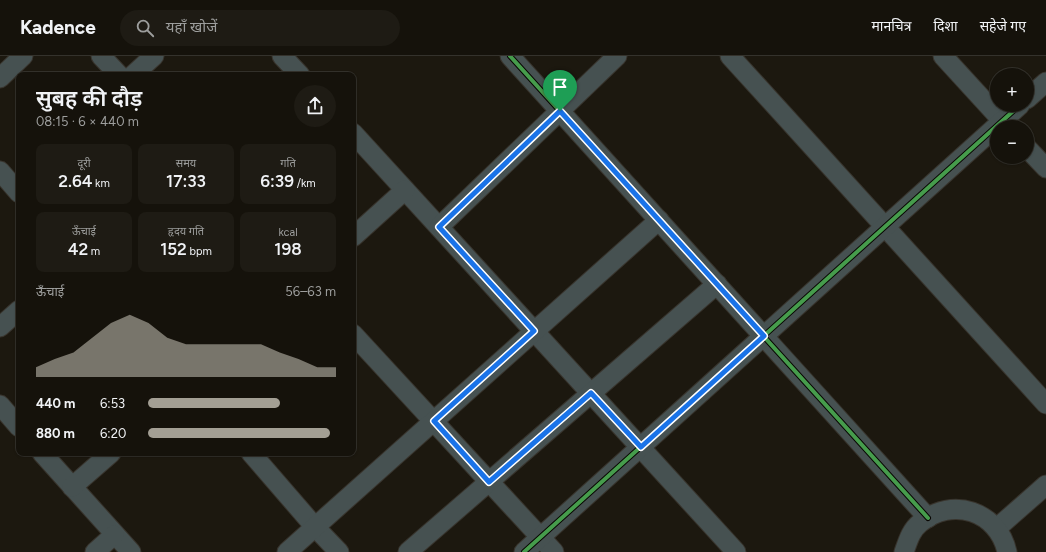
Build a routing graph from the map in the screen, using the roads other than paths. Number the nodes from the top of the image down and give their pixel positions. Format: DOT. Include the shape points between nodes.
graph roads {
  1 [pos="23,56"];
  2 [pos="102,56"];
  3 [pos="154,56"];
  4 [pos="510,56"];
  5 [pos="617,56"];
  6 [pos="730,56"];
  7 [pos="943,56"];
  8 [pos="116,72"];
  9 [pos="136,72"];
  10 [pos="0,78"];
  11 [pos="1046,82"];
  12 [pos="1034,93"];
  13 [pos="560,111"];
  14 [pos="1014,112"];
  15 [pos="1001,120"];
  16 [pos="1008,120"];
  17 [pos="356,136"];
  18 [pos="990,137"];
  19 [pos="1034,155"];
  20 [pos="1046,168"];
  21 [pos="405,190"];
  22 [pos="658,220"];
  23 [pos="439,227"];
  24 [pos="885,227"];
  25 [pos="356,233"];
  26 [pos="717,284"];
  27 [pos="16,313"];
  28 [pos="0,327"];
  29 [pos="534,331"];
  30 [pos="764,336"];
  31 [pos="356,337"];
  32 [pos="591,393"];
  33 [pos="1046,404"];
  34 [pos="0,405"];
  35 [pos="434,421"];
  36 [pos="16,424"];
  37 [pos="641,447"];
  38 [pos="45,456"];
  39 [pos="108,456"];
  40 [pos="254,456"];
  41 [pos="489,482"];
  42 [pos="1046,485"];
  43 [pos="72,487"];
  44 [pos="928,518"];
  45 [pos="315,527"];
  46 [pos="996,528"];
  47 [pos="114,535"];
  48 [pos="540,537"];
  49 [pos="95,552"];
  50 [pos="131,552"];
  51 [pos="287,552"];
  52 [pos="339,552"];
  53 [pos="408,552"];
  54 [pos="524,552"];
  55 [pos="554,552"];
  56 [pos="736,552"];
  57 [pos="904,552"];
  58 [pos="1007,552"];
  1 -- 10 [label="street"];
  2 -- 8 [label="street"];
  3 -- 9 [label="street"];
  4 -- 13 [label="street"];
  5 -- 13 [label="street"];
  6 -- 24 [label="street"];
  7 -- 15 [label="street"];
  11 -- 12 [label="street"];
  13 -- 22 [label="street"];
  13 -- 23 [label="street"];
  14 -- 16 [label="street"];
  17 -- 21 [label="street"];
  18 -- 24 [label="street"];
  19 -- 20 [label="street"];
  21 -- 23 [label="street"];
  21 -- 25 [label="street"];
  22 -- 26 [label="street"];
  22 -- 29 [label="street"];
  23 -- 29 [label="street"];
  24 -- 30 [label="street"];
  24 -- 33 [label="street"];
  26 -- 30 [label="street"];
  26 -- 32 [label="street"];
  27 -- 28 [label="street"];
  29 -- 32 [label="street"];
  29 -- 35 [label="street"];
  30 -- 37 [label="street"];
  30 -- 44 [label="street"];
  31 -- 35 [label="street"];
  32 -- 37 [label="street"];
  32 -- 41 [label="street"];
  34 -- 36 [label="street"];
  35 -- 41 [label="street"];
  35 -- 45 [label="street"];
  37 -- 48 [label="street"];
  37 -- 56 [label="street"];
  38 -- 43 [label="street"];
  39 -- 43 [label="street"];
  40 -- 45 [label="street"];
  41 -- 48 [label="street"];
  41 -- 53 [label="street"];
  42 -- 46 [label="street"];
  43 -- 47 [label="street"];
  44 -- 46 [label="street" via="938,512 952,509 967,510 983,517"];
  44 -- 57 [label="street" via="909,536"];
  45 -- 51 [label="street"];
  45 -- 52 [label="street"];
  46 -- 58 [label="street"];
  47 -- 49 [label="street"];
  47 -- 50 [label="street"];
  48 -- 54 [label="street"];
  48 -- 55 [label="street"];
}
